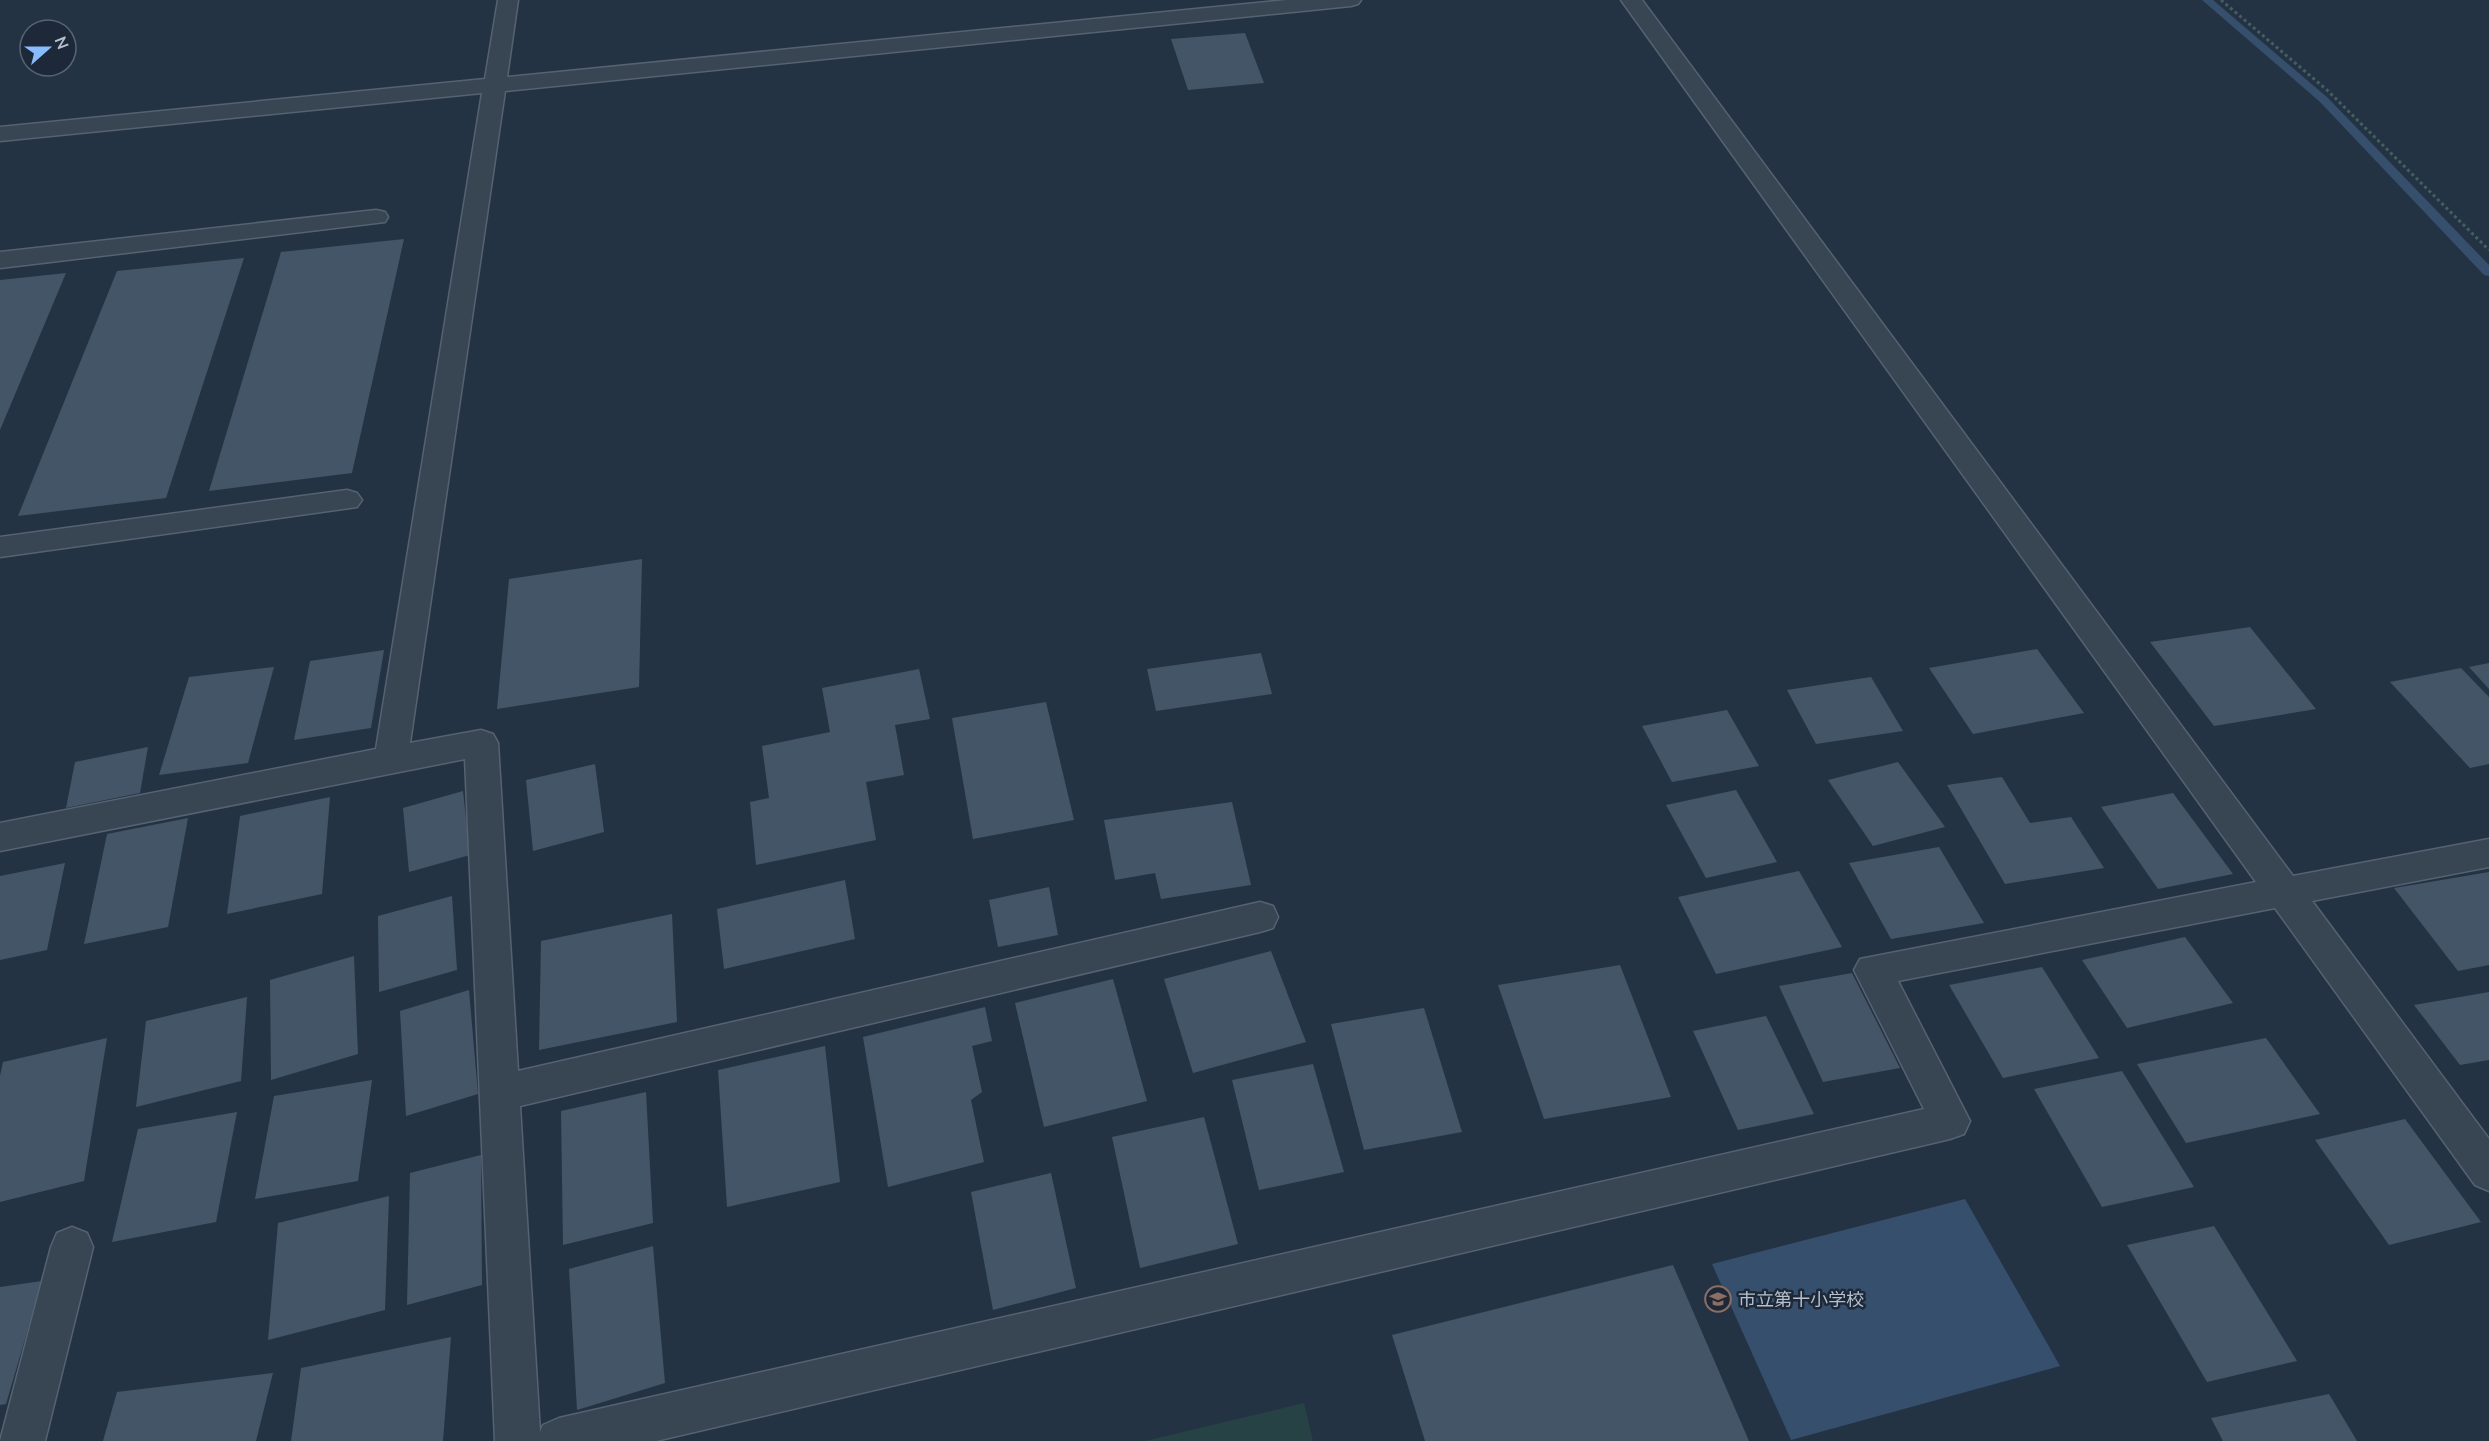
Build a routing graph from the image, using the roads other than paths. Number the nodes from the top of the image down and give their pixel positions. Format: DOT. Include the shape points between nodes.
graph roads {
  1 [pos="508,0"];
  2 [pos="1351,0"];
  3 [pos="1631,0"];
  4 [pos="496,86"];
  5 [pos="0,134"];
  6 [pos="376,217"];
  7 [pos="0,260"];
  8 [pos="347,500"];
  9 [pos="0,548"];
  10 [pos="391,759"];
  11 [pos="0,837"];
  12 [pos="2489,854"];
  13 [pos="2282,891"];
  14 [pos="1260,917"];
  15 [pos="499,1093"];
  16 [pos="2489,1172"];
  17 [pos="72,1247"];
  18 [pos="22,1441"];
  19 [pos="518,1441"];
  20 [pos="559,1441"];
  1 -- 4 [label="street"];
  2 -- 4 [label="street"];
  3 -- 13 [label="street"];
  4 -- 5 [label="street"];
  4 -- 10 [label="street"];
  6 -- 7 [label="street"];
  8 -- 9 [label="street"];
  10 -- 11 [label="street"];
  10 -- 15 [label="street" via="481,743"];
  12 -- 13 [label="street"];
  13 -- 16 [label="street"];
  13 -- 20 [label="street" via="1873,970 1950,1121"];
  14 -- 15 [label="street"];
  15 -- 19 [label="street"];
  17 -- 18 [label="street"];
}
